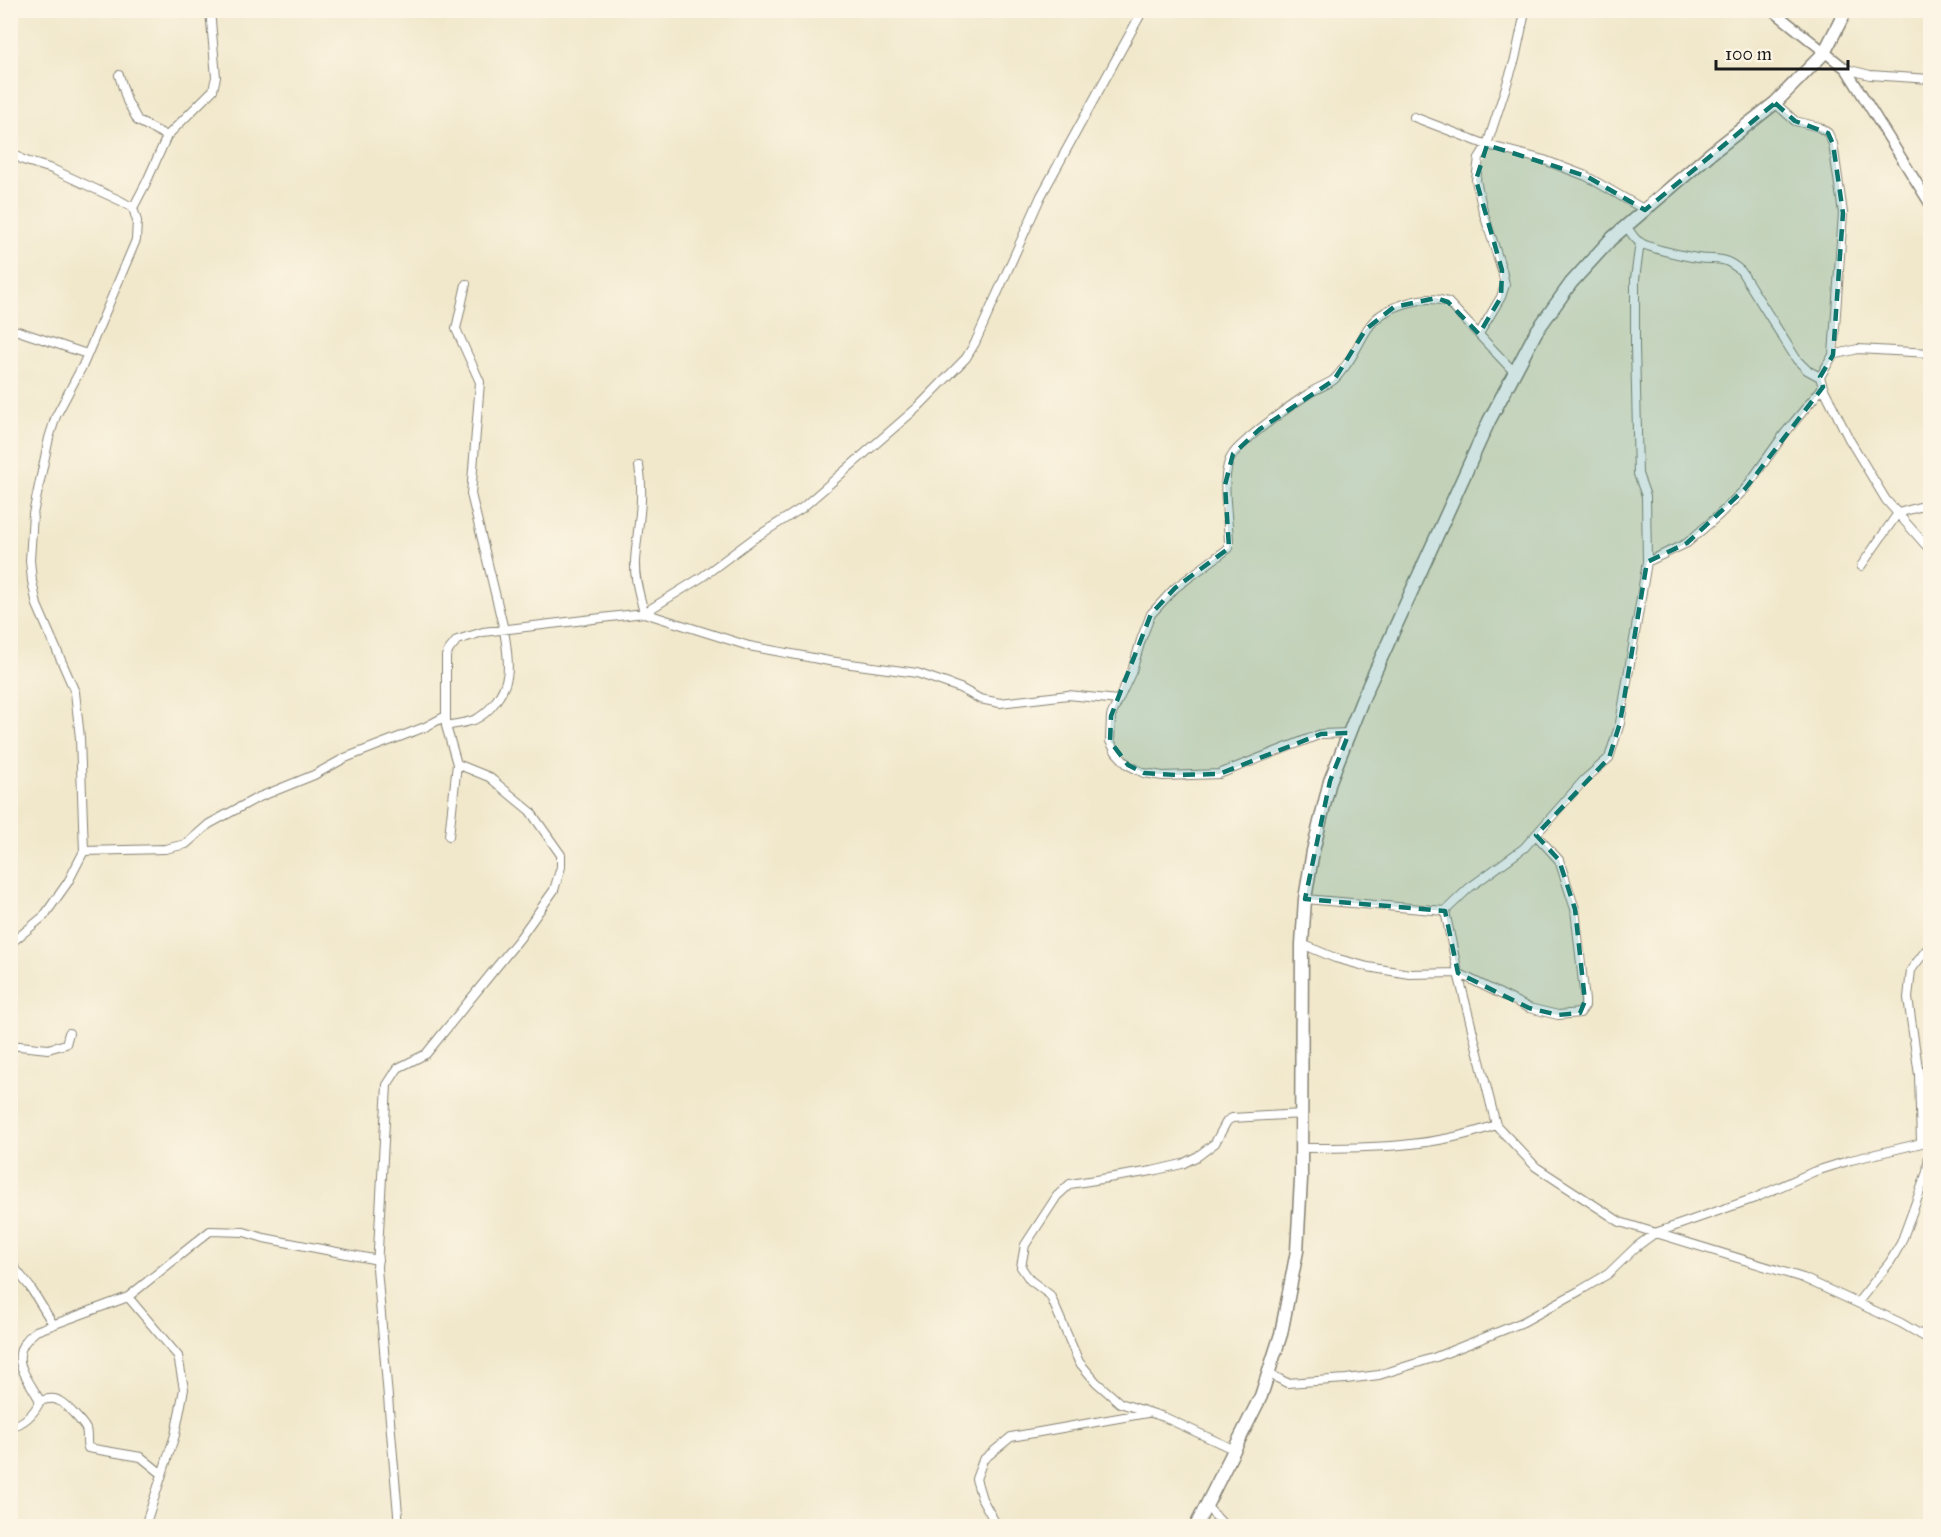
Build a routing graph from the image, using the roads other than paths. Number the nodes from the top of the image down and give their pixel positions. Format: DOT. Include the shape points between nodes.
graph roads {
  1 [pos="210,10"];
  2 [pos="1143,10"];
  3 [pos="1522,10"];
  4 [pos="1772,10"];
  5 [pos="1846,10"];
  6 [pos="1824,53"];
  7 [pos="1846,69"];
  8 [pos="119,75"];
  9 [pos="1930,79"];
  10 [pos="1775,103"];
  11 [pos="1414,117"];
  12 [pos="167,136"];
  13 [pos="1486,145"];
  14 [pos="10,151"];
  15 [pos="1930,204"];
  16 [pos="133,208"];
  17 [pos="1645,210"];
  18 [pos="1626,226"];
  19 [pos="1640,242"];
  20 [pos="466,284"];
  21 [pos="10,330"];
  22 [pos="1479,334"];
  23 [pos="1930,353"];
  24 [pos="87,354"];
  25 [pos="1833,355"];
  26 [pos="1515,373"];
  27 [pos="1820,377"];
  28 [pos="1823,387"];
  29 [pos="639,466"];
  30 [pos="1930,504"];
  31 [pos="1898,513"];
  32 [pos="1930,550"];
  33 [pos="1647,562"];
  34 [pos="1861,566"];
  35 [pos="644,613"];
  36 [pos="504,630"];
  37 [pos="1118,700"];
  38 [pos="446,716"];
  39 [pos="446,726"];
  40 [pos="1349,733"];
  41 [pos="457,764"];
  42 [pos="1536,835"];
  43 [pos="449,836"];
  44 [pos="84,851"];
  45 [pos="1305,899"];
  46 [pos="1445,911"];
  47 [pos="10,944"];
  48 [pos="1302,944"];
  49 [pos="1930,945"];
  50 [pos="1458,974"];
  51 [pos="69,1033"];
  52 [pos="10,1044"];
  53 [pos="1302,1113"];
  54 [pos="1496,1125"];
  55 [pos="1921,1143"];
  56 [pos="1930,1143"];
  57 [pos="1302,1148"];
  58 [pos="1655,1233"];
  59 [pos="378,1260"];
  60 [pos="10,1262"];
  61 [pos="128,1297"];
  62 [pos="1858,1302"];
  63 [pos="53,1324"];
  64 [pos="1930,1340"];
  65 [pos="1268,1373"];
  66 [pos="40,1401"];
  67 [pos="1148,1413"];
  68 [pos="10,1427"];
  69 [pos="1235,1450"];
  70 [pos="162,1474"];
  71 [pos="1207,1508"];
  72 [pos="145,1527"];
  73 [pos="399,1527"];
  74 [pos="997,1527"];
  75 [pos="1196,1527"];
  76 [pos="1225,1527"];
  1 -- 12 [label="street" via="216,77 213,90"];
  2 -- 35 [label="street" via="1041,196 966,358 918,407 802,508"];
  3 -- 13 [label="street" via="1515,59"];
  4 -- 6 [label="street"];
  5 -- 6 [label="main road"];
  6 -- 7 [label="street"];
  6 -- 10 [label="main road"];
  7 -- 9 [label="street" via="1870,75"];
  7 -- 15 [label="street"];
  8 -- 12 [label="street" via="138,121"];
  10 -- 17 [label="main road"];
  10 -- 25 [label="street" via="1795,121 1828,133 1833,144 1843,213"];
  11 -- 13 [label="street"];
  12 -- 16 [label="street"];
  13 -- 17 [label="street" via="1586,176"];
  13 -- 22 [label="street" via="1479,158 1476,180 1504,285"];
  14 -- 16 [label="street"];
  16 -- 24 [label="street" via="136,240"];
  17 -- 18 [label="main road"];
  18 -- 19 [label="street"];
  18 -- 26 [label="main road" via="1571,283 1536,332"];
  19 -- 27 [label="street" via="1681,255 1730,262 1741,271 1797,360"];
  19 -- 33 [label="street" via="1635,279 1635,346 1638,474 1646,496"];
  20 -- 36 [label="street" via="456,329 480,382 471,494"];
  21 -- 24 [label="street"];
  22 -- 26 [label="street"];
  22 -- 37 [label="street" via="1448,302 1436,298 1394,307 1376,317 1366,329 1334,380 1276,417 1233,454 1225,485 1229,548 1175,588 1151,614"];
  23 -- 25 [label="street" via="1858,349"];
  24 -- 44 [label="street" via="49,438 33,514 30,560 37,605 75,692"];
  25 -- 27 [label="street"];
  26 -- 40 [label="main road" via="1489,421"];
  27 -- 28 [label="street"];
  28 -- 31 [label="street" via="1849,439"];
  28 -- 33 [label="street" via="1745,489 1687,543"];
  29 -- 35 [label="street" via="642,483 635,562"];
  30 -- 31 [label="street"];
  31 -- 32 [label="street"];
  31 -- 34 [label="street"];
  33 -- 42 [label="street" via="1620,723 1609,758 1584,780"];
  35 -- 36 [label="street"];
  35 -- 37 [label="street" via="749,646 917,673 980,699 1000,703 1068,695"];
  36 -- 38 [label="street" via="463,637 449,650"];
  36 -- 39 [label="street" via="507,676 497,699 488,711 474,719"];
  37 -- 40 [label="street" via="1111,716 1110,741 1116,752 1128,765 1163,776 1219,774 1321,734"];
  38 -- 39 [label="street"];
  38 -- 44 [label="street" via="249,801 209,824 186,844 165,849"];
  39 -- 41 [label="street"];
  40 -- 45 [label="main road" via="1330,781"];
  41 -- 43 [label="street"];
  41 -- 59 [label="street" via="489,777 530,811 561,855 561,867 554,890 520,938 426,1054 398,1068 387,1085"];
  42 -- 46 [label="street"];
  42 -- 50 [label="street" via="1559,860 1575,909 1585,1006 1580,1013 1558,1015 1528,1008"];
  44 -- 47 [label="street" via="44,916"];
  45 -- 46 [label="street"];
  45 -- 48 [label="main road"];
  46 -- 50 [label="street"];
  48 -- 50 [label="street" via="1368,967 1409,974"];
  48 -- 53 [label="main road"];
  49 -- 55 [label="street" via="1911,970 1908,998 1919,1075"];
  50 -- 54 [label="street"];
  51 -- 52 [label="street" via="66,1044 48,1049"];
  53 -- 57 [label="main road"];
  53 -- 67 [label="street" via="1232,1118 1227,1120 1215,1143 1182,1164 1070,1184 1057,1196 1025,1245 1021,1267 1030,1280 1050,1295 1079,1362 1120,1403"];
  54 -- 57 [label="street" via="1443,1141 1376,1148"];
  54 -- 58 [label="street" via="1536,1167 1620,1222"];
  55 -- 56 [label="street"];
  55 -- 58 [label="street" via="1813,1172 1755,1198"];
  56 -- 62 [label="street" via="1927,1172 1901,1243"];
  57 -- 65 [label="main road" via="1297,1251 1281,1334"];
  58 -- 62 [label="street" via="1803,1278"];
  58 -- 65 [label="street" via="1590,1285 1522,1322 1436,1357 1379,1376 1287,1383"];
  59 -- 61 [label="street" via="244,1232 210,1231"];
  59 -- 73 [label="street"];
  60 -- 63 [label="street"];
  61 -- 63 [label="street"];
  61 -- 70 [label="street" via="178,1356 184,1389"];
  62 -- 64 [label="street"];
  63 -- 66 [label="street" via="25,1339 19,1349 20,1364"];
  65 -- 69 [label="main road"];
  66 -- 68 [label="street" via="36,1412 20,1425"];
  66 -- 70 [label="street" via="59,1400 82,1422 88,1448 141,1457"];
  67 -- 69 [label="street"];
  67 -- 74 [label="street" via="1011,1437 983,1460 976,1479"];
  69 -- 71 [label="main road"];
  70 -- 72 [label="street"];
  71 -- 75 [label="main road"];
  71 -- 76 [label="street"];
}
